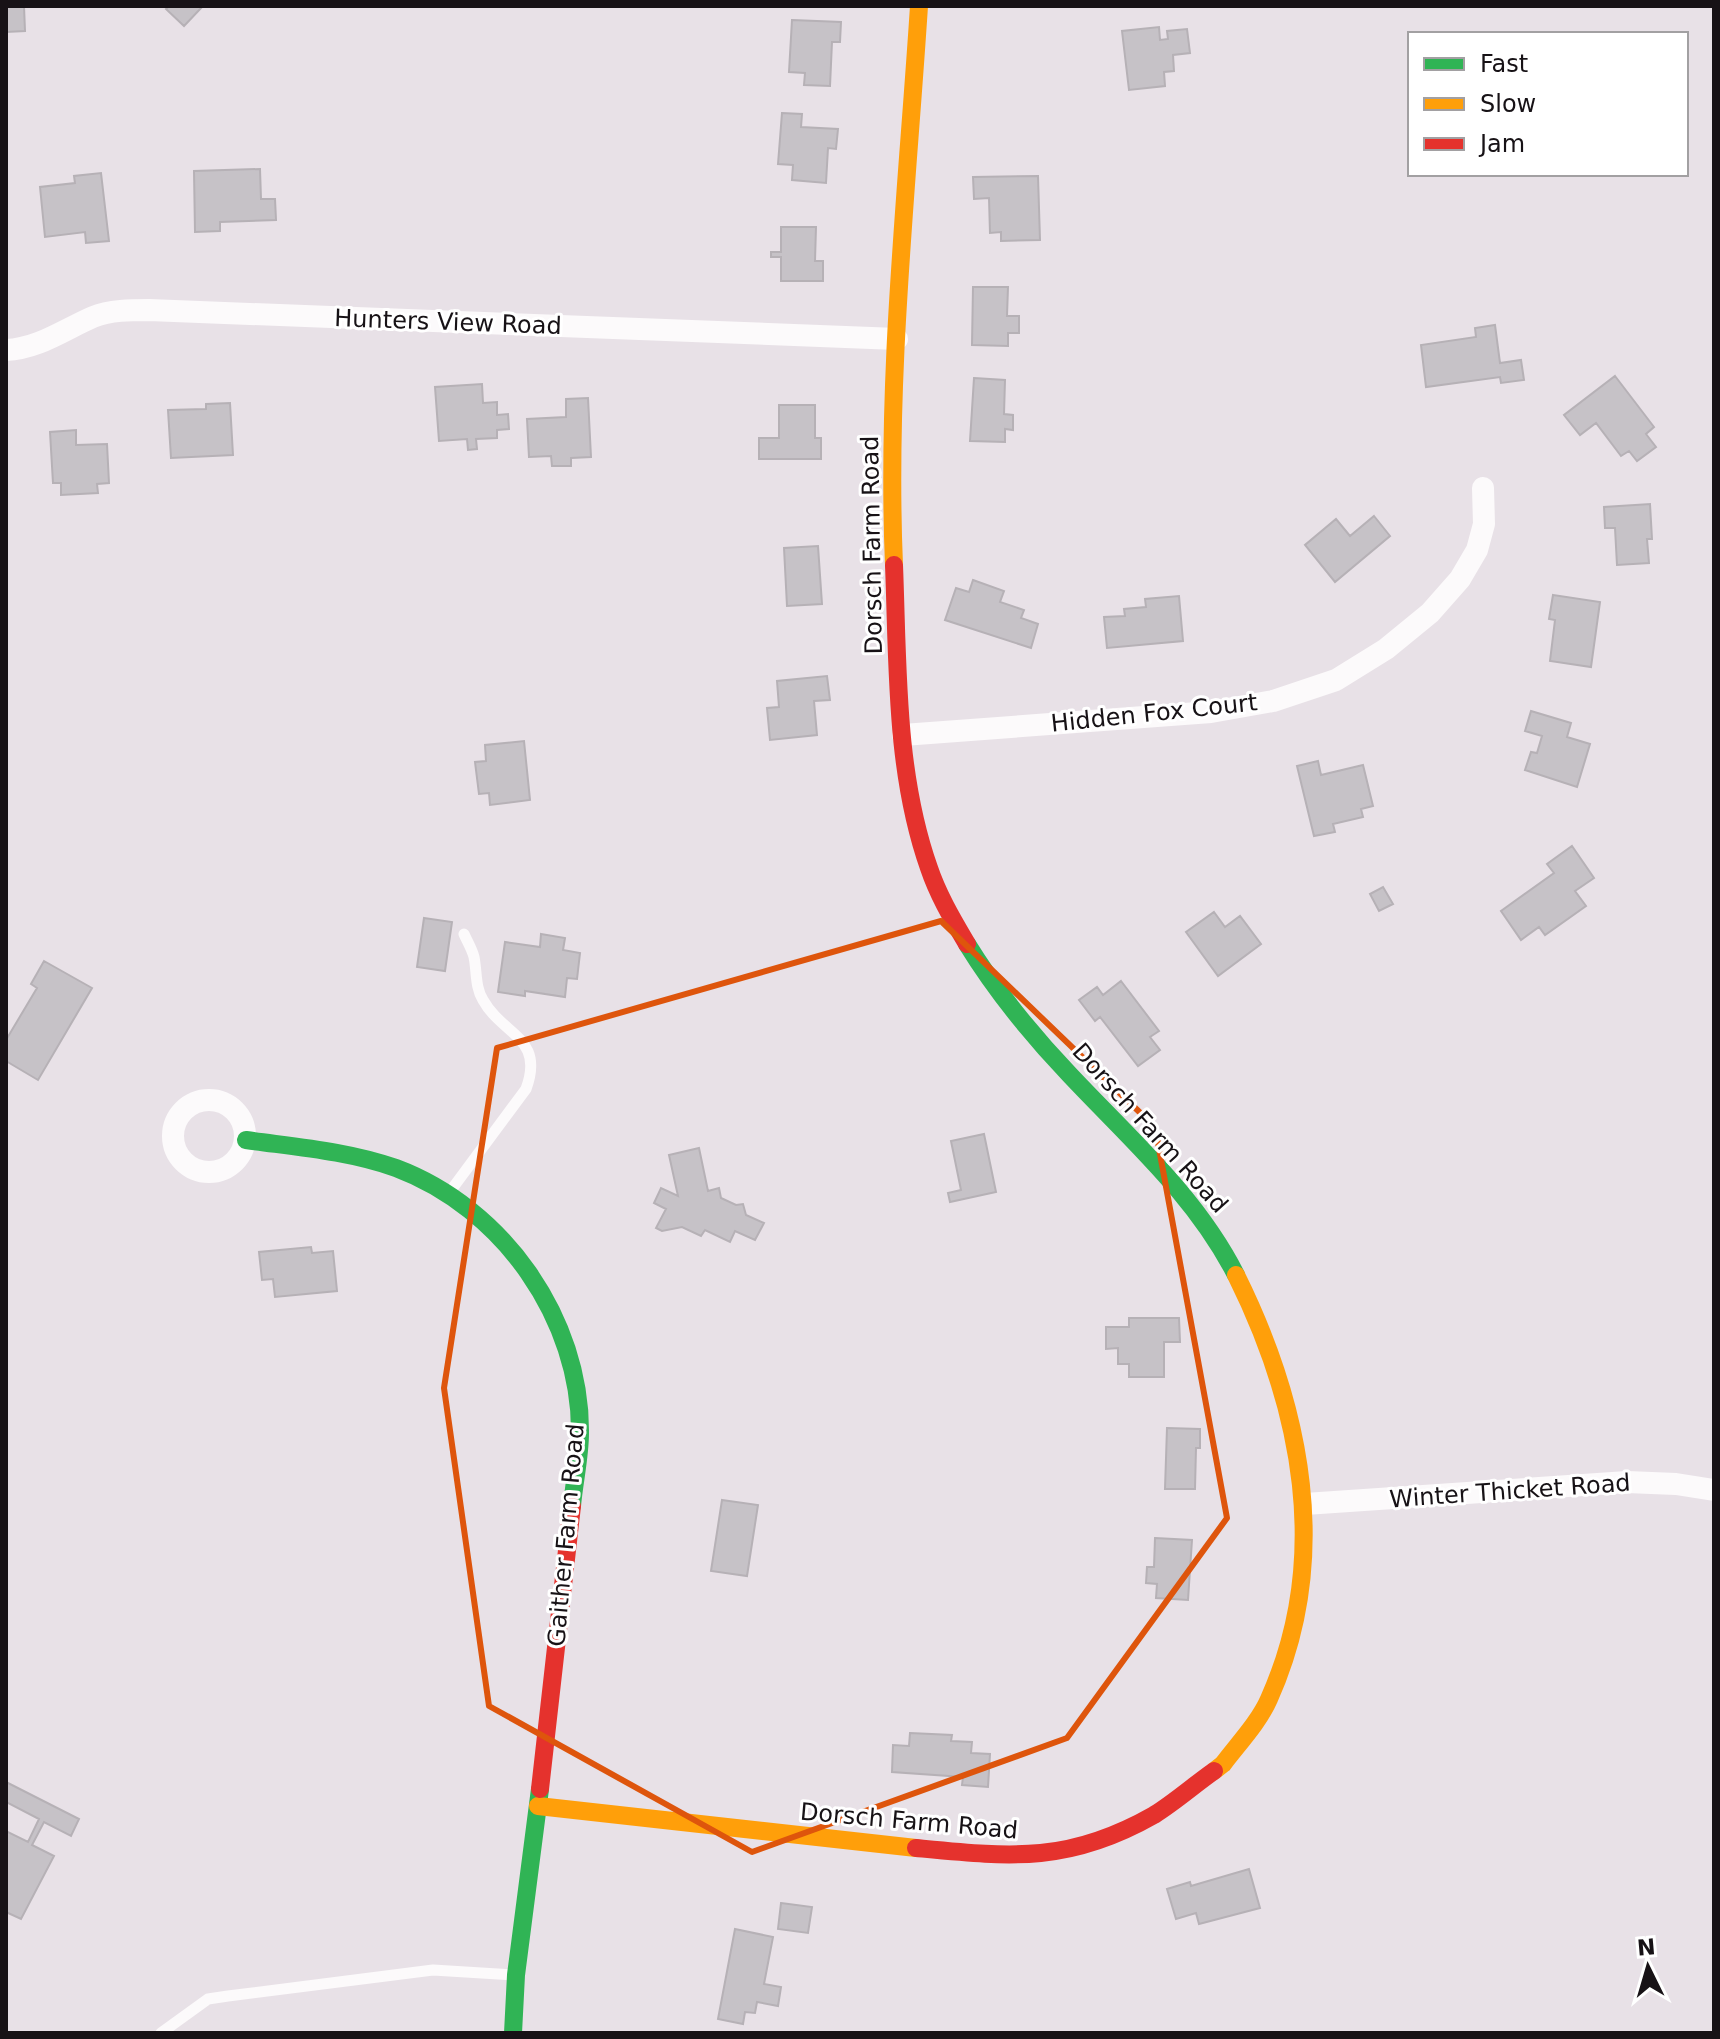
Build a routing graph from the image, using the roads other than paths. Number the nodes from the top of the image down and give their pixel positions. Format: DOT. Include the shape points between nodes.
graph roads {
  1 [pos="919,6"];
  2 [pos="897,339"];
  3 [pos="6,350"];
  4 [pos="1483,488"];
  5 [pos="903,735"];
  6 [pos="464,934"];
  7 [pos="246,1140"];
  8 [pos="448,1195"];
  9 [pos="1714,1490"];
  10 [pos="1305,1504"];
  11 [pos="538,1806"];
  12 [pos="516,1975"];
  13 [pos="161,2033"];
  14 [pos="513,2033"];
  1 -- 2 [label="street, Dorsch Farm Road"];
  2 -- 3 [label="street, Hunters View Road" via="123,310"];
  2 -- 5 [label="street, Dorsch Farm Road" via="893,553"];
  4 -- 5 [label="street, Hidden Fox Court" via="1484,524 1460,579 1430,613 1386,649 1336,680 1273,701 1211,712"];
  5 -- 10 [label="street, Dorsch Farm Road" via="914,821 931,876 963,937 1064,1070 1179,1190 1222,1248 1255,1310 1280,1375"];
  6 -- 8 [label="lane" via="481,997 523,1041 532,1072 526,1089"];
  7 -- 8 [label="street, Gaither Farm Road" via="371,1161"];
  8 -- 11 [label="street, Gaither Farm Road" via="487,1224 519,1261 568,1349 576,1389 580,1433"];
  9 -- 10 [label="street, Winter Thicket Road" via="1627,1482"];
  10 -- 11 [label="street, Dorsch Farm Road" via="1306,1574 1298,1623 1286,1666 1263,1713 1221,1767 1172,1805 1119,1834 1076,1849 1031,1856 929,1851"];
  11 -- 12 [label="street, Gaither Farm Road"];
  12 -- 13 [label="lane" via="433,1970 208,1999"];
  12 -- 14 [label="street, Gaither Farm Road"];
}
